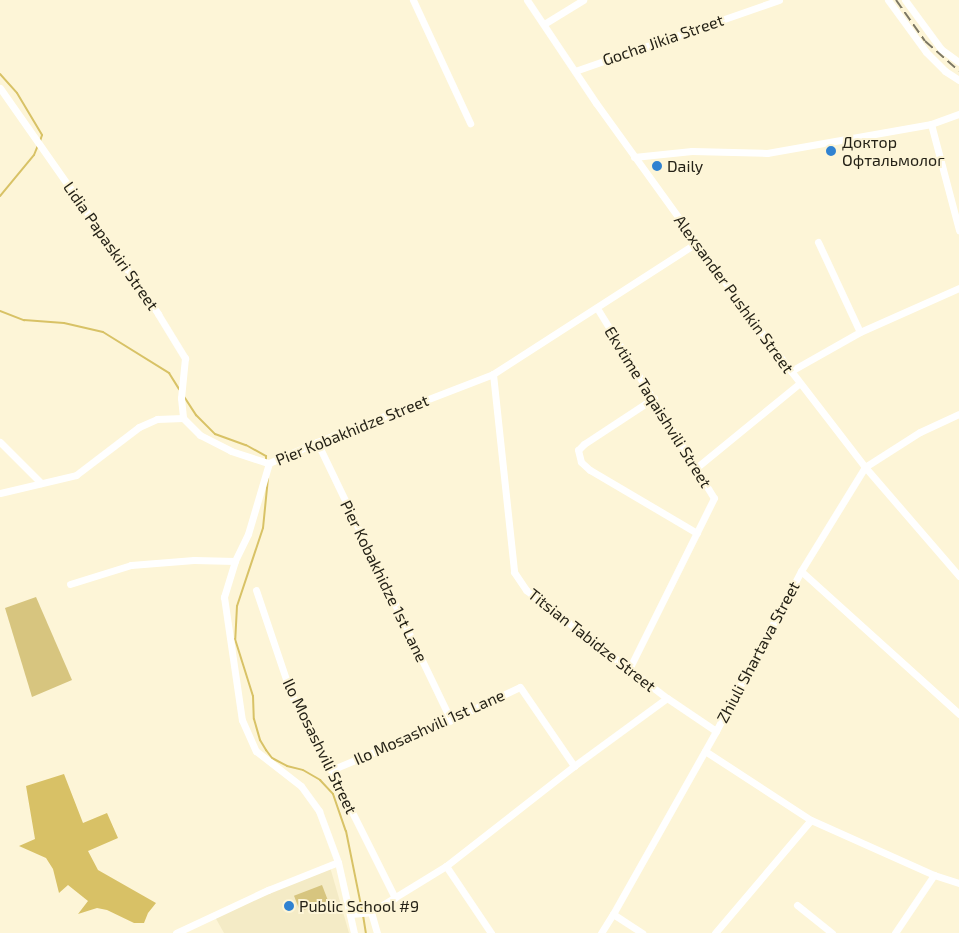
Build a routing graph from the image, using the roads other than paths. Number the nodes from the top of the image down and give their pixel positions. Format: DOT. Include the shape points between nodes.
graph roads {
  1 [pos="414,0"];
  2 [pos="527,0"];
  3 [pos="583,0"];
  4 [pos="779,0"];
  5 [pos="888,0"];
  6 [pos="905,0"];
  7 [pos="544,24"];
  8 [pos="959,62"];
  9 [pos="575,71"];
  10 [pos="959,80"];
  11 [pos="0,88"];
  12 [pos="959,114"];
  13 [pos="470,123"];
  14 [pos="931,124"];
  15 [pos="634,157"];
  16 [pos="959,230"];
  17 [pos="818,242"];
  18 [pos="696,243"];
  19 [pos="959,288"];
  20 [pos="597,308"];
  21 [pos="860,332"];
  22 [pos="791,371"];
  23 [pos="493,374"];
  24 [pos="800,383"];
  25 [pos="654,398"];
  26 [pos="959,414"];
  27 [pos="183,418"];
  28 [pos="0,442"];
  29 [pos="317,442"];
  30 [pos="269,463"];
  31 [pos="865,467"];
  32 [pos="696,468"];
  33 [pos="41,484"];
  34 [pos="0,493"];
  35 [pos="697,533"];
  36 [pos="235,561"];
  37 [pos="801,571"];
  38 [pos="959,576"];
  39 [pos="70,584"];
  40 [pos="256,590"];
  41 [pos="630,667"];
  42 [pos="667,698"];
  43 [pos="959,714"];
  44 [pos="451,720"];
  45 [pos="716,731"];
  46 [pos="704,751"];
  47 [pos="574,766"];
  48 [pos="332,770"];
  49 [pos="811,820"];
  50 [pos="338,862"];
  51 [pos="446,866"];
  52 [pos="934,876"];
  53 [pos="959,883"];
  54 [pos="395,898"];
  55 [pos="798,905"];
  56 [pos="370,912"];
  57 [pos="350,914"];
  58 [pos="614,914"];
  59 [pos="176,933"];
  60 [pos="354,933"];
  61 [pos="377,933"];
  62 [pos="491,933"];
  63 [pos="601,933"];
  64 [pos="642,933"];
  65 [pos="715,933"];
  66 [pos="832,933"];
  67 [pos="895,933"];
  1 -- 13 [label="street"];
  2 -- 7 [label="street, Alexsander Pushkin Street"];
  3 -- 7 [label="street"];
  4 -- 9 [label="street, Gocha Jikia Street"];
  5 -- 10 [label="street" via="926,52"];
  6 -- 8 [label="street" via="941,49"];
  7 -- 9 [label="street, Alexsander Pushkin Street"];
  9 -- 15 [label="street, Alexsander Pushkin Street"];
  11 -- 27 [label="street, Lidia Papaskiri Street" via="158,314 185,358 181,398"];
  12 -- 14 [label="street"];
  14 -- 15 [label="street" via="767,153 692,151"];
  14 -- 16 [label="street"];
  15 -- 18 [label="street, Alexsander Pushkin Street"];
  17 -- 21 [label="street"];
  18 -- 20 [label="street, Pier Kobakhidze Street"];
  18 -- 22 [label="street, Alexsander Pushkin Street"];
  19 -- 21 [label="street"];
  20 -- 23 [label="street, Pier Kobakhidze Street"];
  20 -- 25 [label="street, Ekvtime Taqaishvili Street"];
  21 -- 22 [label="street"];
  22 -- 24 [label="street, Alexsander Pushkin Street"];
  23 -- 29 [label="street, Pier Kobakhidze Street"];
  23 -- 41 [label="street, Titsian Tabidze Street" via="514,572 526,590"];
  24 -- 31 [label="street, Alexsander Pushkin Street"];
  24 -- 32 [label="street"];
  25 -- 32 [label="street, Ekvtime Taqaishvili Street"];
  25 -- 35 [label="street" via="584,444 578,450 581,462"];
  26 -- 31 [label="street, Zhiuli Shartava Street" via="920,432"];
  27 -- 30 [label="street" via="200,435 231,451"];
  27 -- 33 [label="street" via="157,418 139,427 76,475"];
  28 -- 33 [label="street"];
  29 -- 30 [label="street, Pier Kobakhidze Street"];
  29 -- 44 [label="street, Pier Kobakhidze 1st Lane"];
  30 -- 36 [label="street, Pier Kobakhidze Street" via="248,534"];
  31 -- 37 [label="street, Zhiuli Shartava Street"];
  31 -- 38 [label="street, Alexsander Pushkin Street"];
  32 -- 35 [label="street, Ekvtime Taqaishvili Street" via="714,498"];
  33 -- 34 [label="street"];
  35 -- 41 [label="street, Ekvtime Taqaishvili Street"];
  36 -- 39 [label="street" via="131,564"];
  36 -- 50 [label="street, Pier Kobakhidze Street" via="224,597 242,720 256,751 301,786 319,811"];
  37 -- 43 [label="street"];
  37 -- 45 [label="street, Zhiuli Shartava Street"];
  40 -- 48 [label="street, Ilo Mosashvili Street" via="291,694"];
  41 -- 42 [label="street, Titsian Tabidze Street"];
  42 -- 45 [label="street, Titsian Tabidze Street"];
  42 -- 47 [label="street"];
  44 -- 47 [label="street, Ilo Mosashvili 1st Lane" via="520,686"];
  44 -- 48 [label="street, Ilo Mosashvili 1st Lane"];
  45 -- 46 [label="street, Zhiuli Shartava Street"];
  46 -- 49 [label="street"];
  46 -- 58 [label="street, Zhiuli Shartava Street"];
  47 -- 51 [label="street"];
  48 -- 54 [label="street, Ilo Mosashvili Street"];
  49 -- 52 [label="street"];
  49 -- 65 [label="street"];
  50 -- 57 [label="street, Pier Kobakhidze Street"];
  50 -- 59 [label="street"];
  51 -- 54 [label="street"];
  51 -- 62 [label="street"];
  52 -- 53 [label="street"];
  52 -- 67 [label="street"];
  54 -- 56 [label="street"];
  55 -- 66 [label="street"];
  56 -- 57 [label="street"];
  56 -- 61 [label="street"];
  57 -- 60 [label="street, Pier Kobakhidze Street"];
  58 -- 63 [label="street, Zhiuli Shartava Street"];
  58 -- 64 [label="street"];
}
